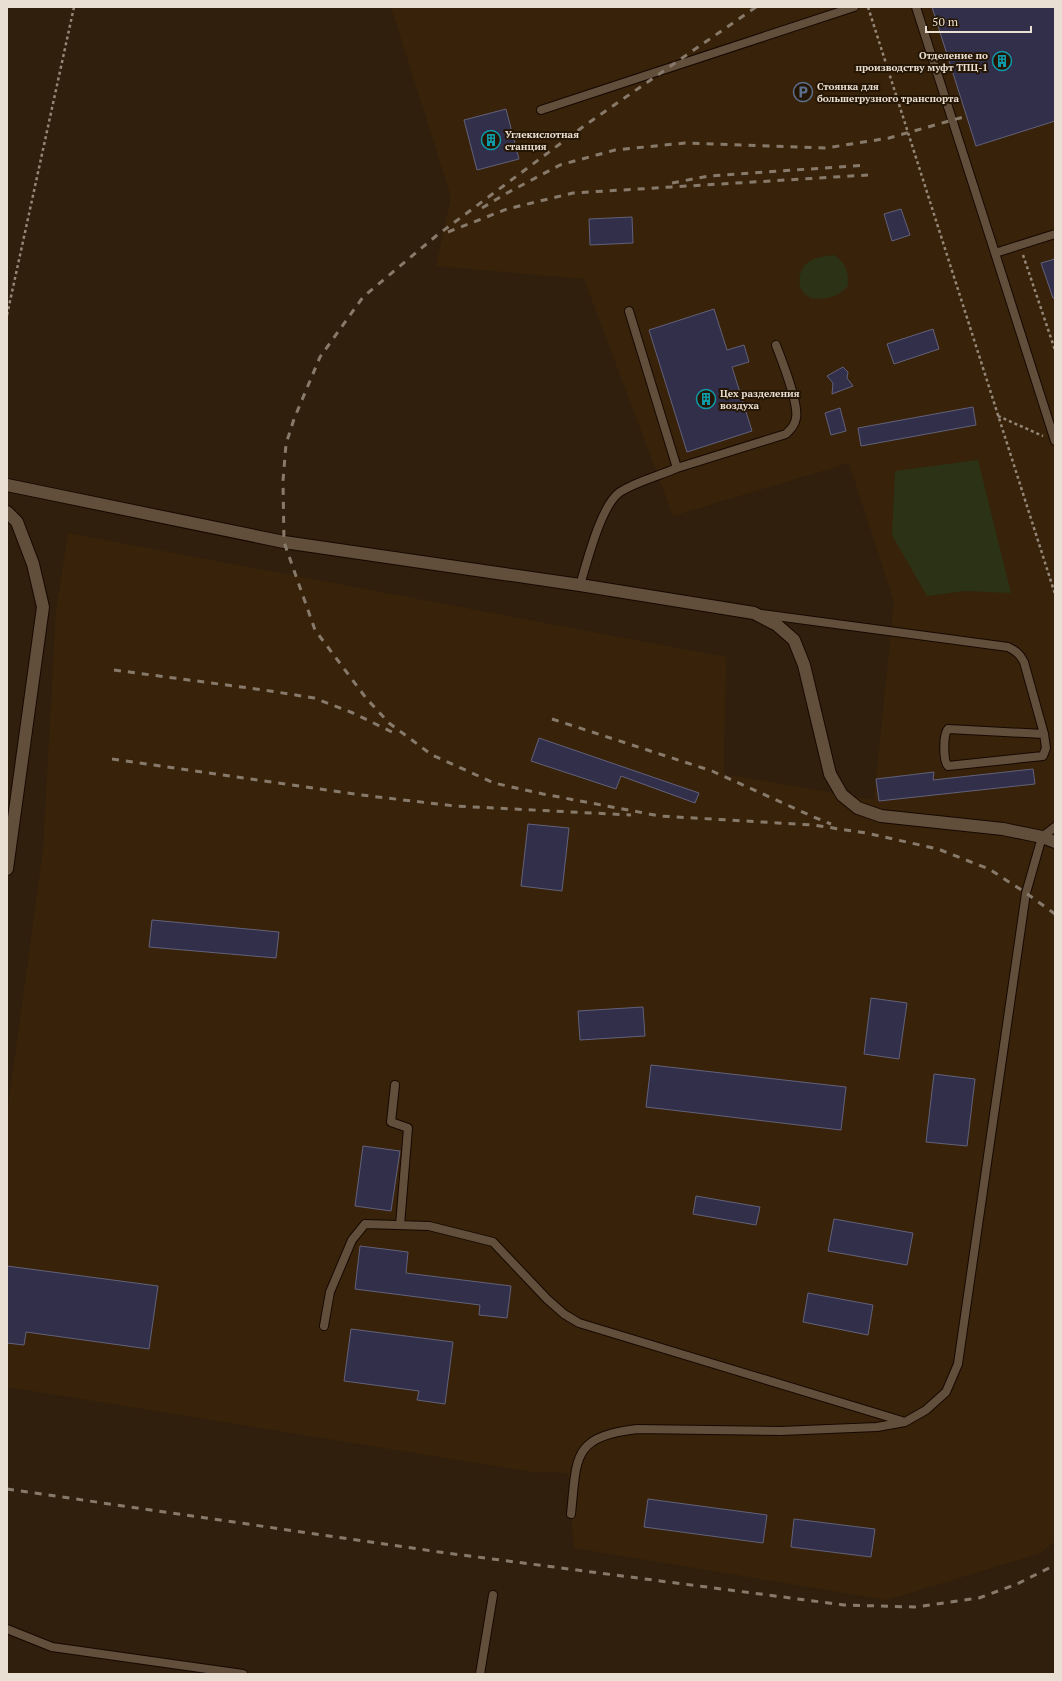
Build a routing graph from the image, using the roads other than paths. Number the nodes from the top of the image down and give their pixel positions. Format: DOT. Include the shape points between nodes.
graph roads {
  1 [pos="854,7"];
  2 [pos="916,7"];
  3 [pos="541,110"];
  4 [pos="1055,234"];
  5 [pos="995,253"];
  6 [pos="629,311"];
  7 [pos="776,345"];
  8 [pos="1051,439"];
  9 [pos="678,468"];
  10 [pos="7,485"];
  11 [pos="7,512"];
  12 [pos="580,585"];
  13 [pos="754,613"];
  14 [pos="1044,734"];
  15 [pos="1055,827"];
  16 [pos="1042,837"];
  17 [pos="1055,842"];
  18 [pos="7,866"];
  19 [pos="395,1085"];
  20 [pos="400,1225"];
  21 [pos="324,1326"];
  22 [pos="905,1422"];
  23 [pos="571,1514"];
  24 [pos="493,1596"];
  25 [pos="7,1629"];
  26 [pos="243,1674"];
  27 [pos="480,1674"];
  1 -- 3 [label="lane"];
  2 -- 5 [label="lane"];
  4 -- 5 [label="lane"];
  5 -- 8 [label="lane"];
  6 -- 9 [label="lane"];
  7 -- 9 [label="lane" via="794,401 797,416 794,426 786,434"];
  9 -- 12 [label="lane" via="619,493 606,511"];
  10 -- 12 [label="street" via="284,542"];
  11 -- 18 [label="street" via="17,522 31,557 43,607"];
  12 -- 13 [label="street"];
  13 -- 14 [label="lane" via="1008,647 1015,650 1024,662"];
  13 -- 16 [label="street" via="777,625 794,640 804,665 830,774 842,795 858,808 881,816 1003,829"];
  14 -- 14 [label="lane" via="1046,748 1043,756 948,766 944,762 945,733 948,729"];
  15 -- 16 [label="lane"];
  16 -- 17 [label="street"];
  16 -- 22 [label="lane" via="1026,893 958,1364 946,1392 926,1410"];
  19 -- 20 [label="lane" via="391,1122 408,1128"];
  20 -- 21 [label="lane" via="366,1224 352,1240 330,1292"];
  20 -- 22 [label="lane" via="429,1226 493,1242 547,1299 579,1323"];
  22 -- 23 [label="lane" via="877,1427 780,1431 637,1429 613,1432 595,1439 582,1450 576,1470"];
  24 -- 27 [label="lane"];
  25 -- 26 [label="lane" via="52,1647"];
}
